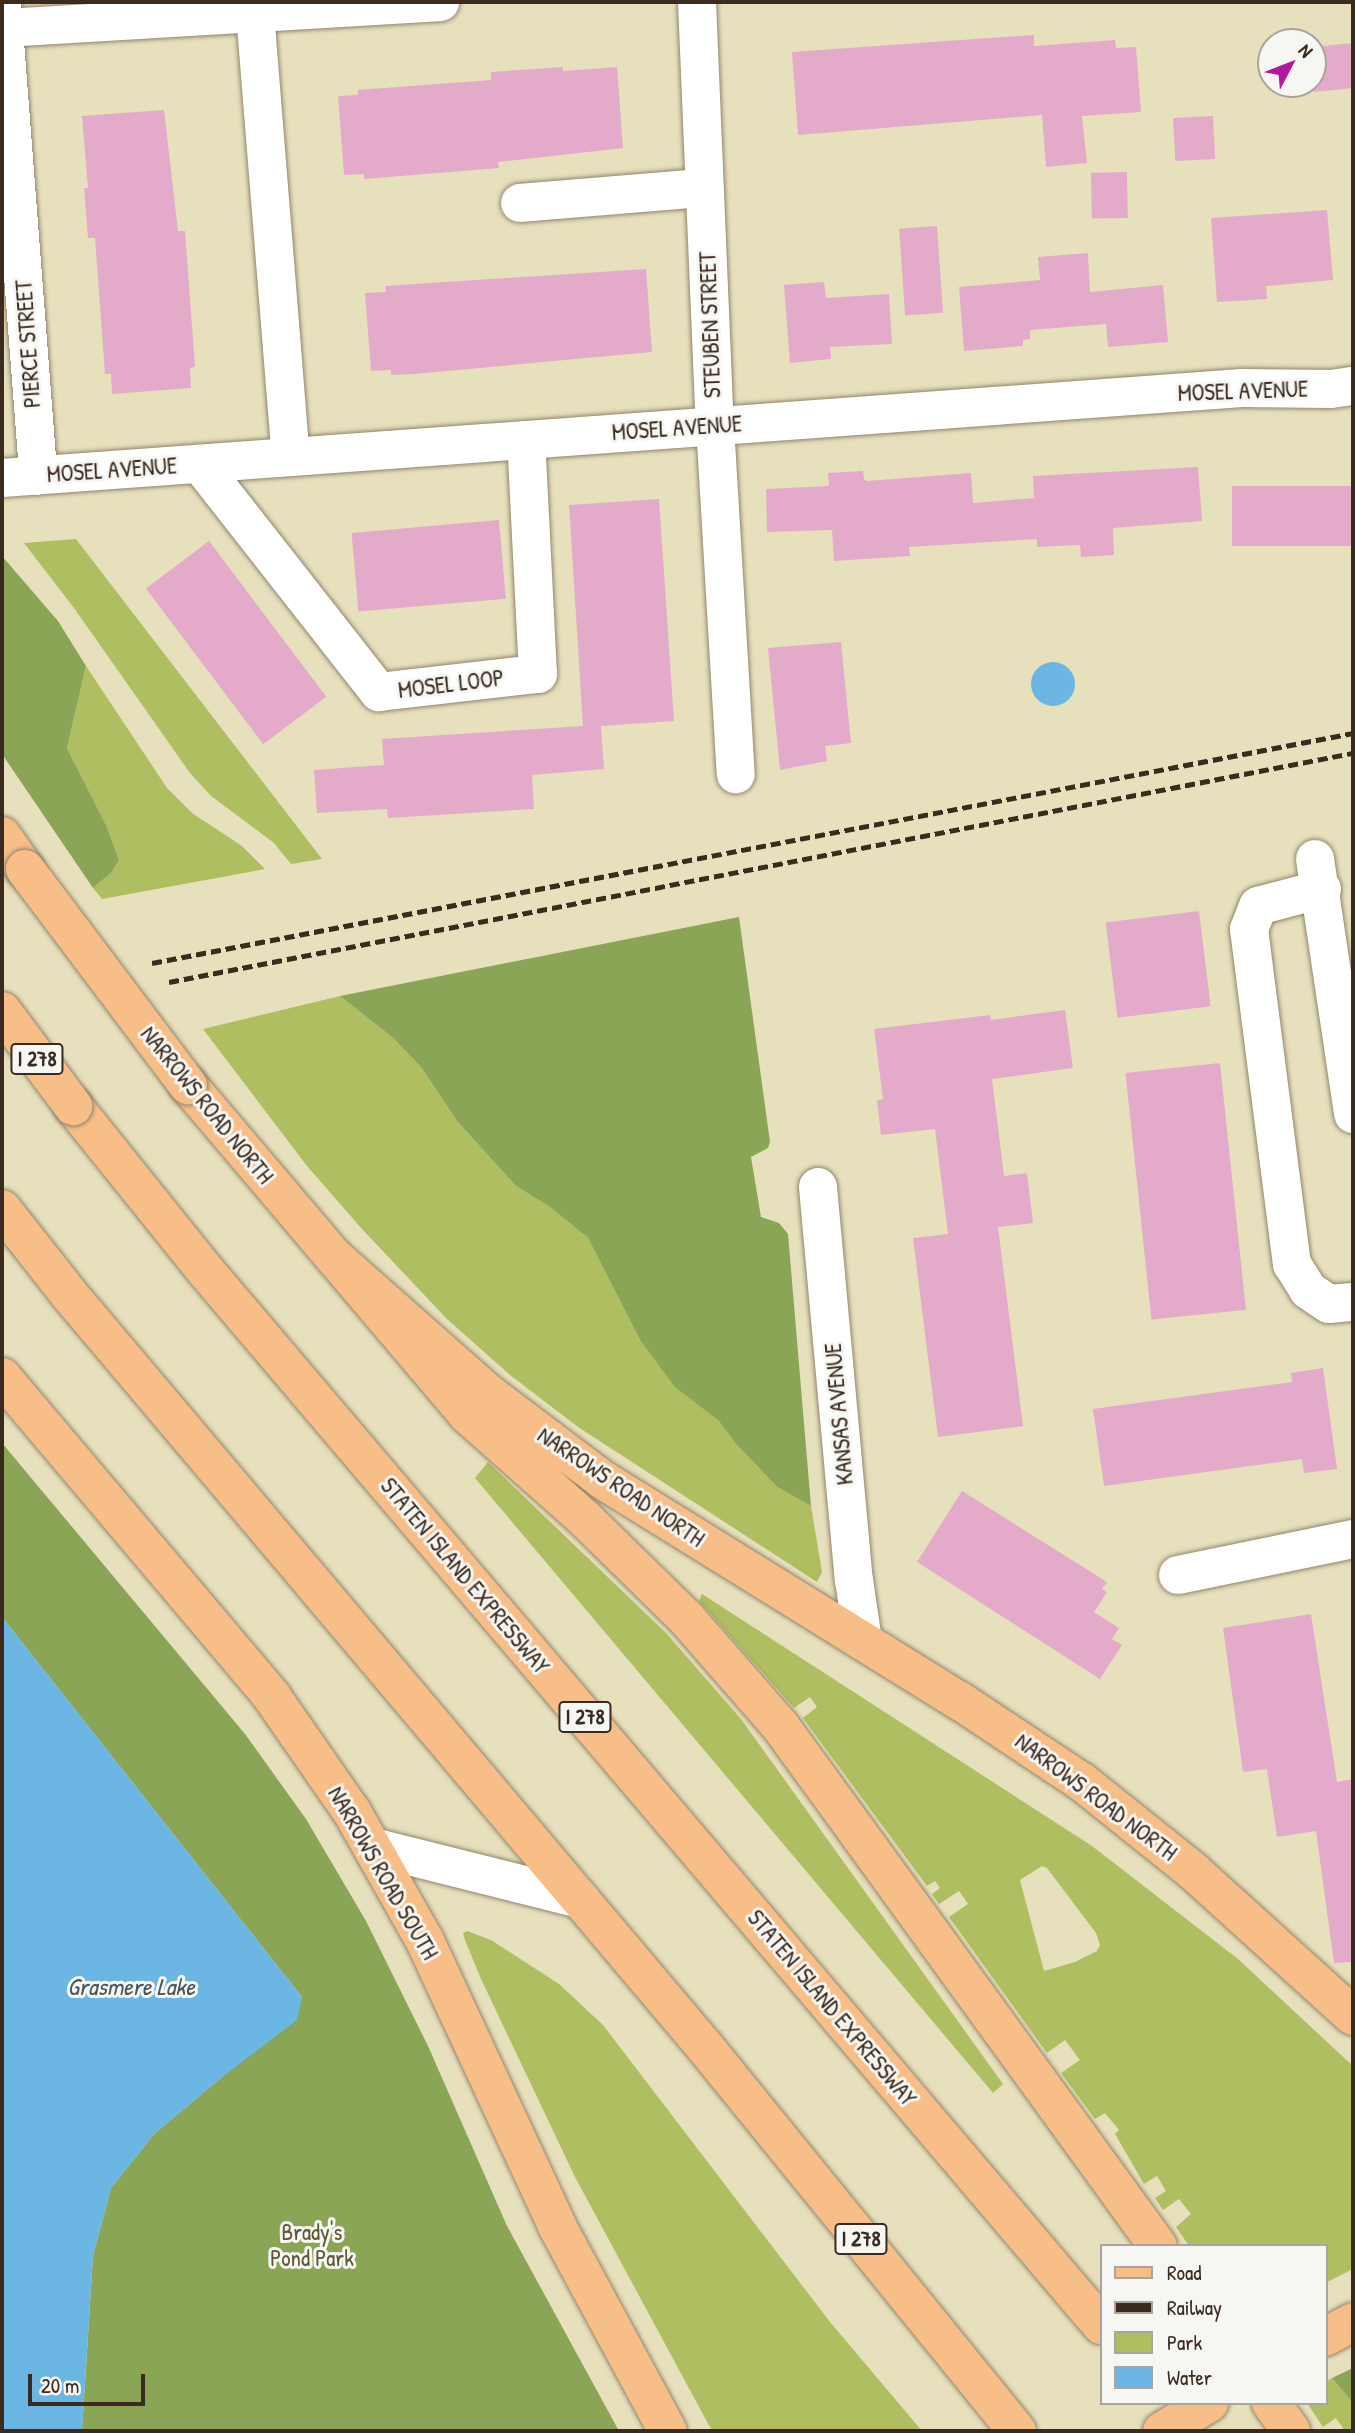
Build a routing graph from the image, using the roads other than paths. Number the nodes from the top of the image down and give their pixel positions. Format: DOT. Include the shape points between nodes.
graph roads {
  1 [pos="440,2"];
  2 [pos="697,2"];
  3 [pos="255,13"];
  4 [pos="3,15"];
  5 [pos="704,188"];
  6 [pos="520,202"];
  7 [pos="1353,386"];
  8 [pos="715,425"];
  9 [pos="526,440"];
  10 [pos="291,457"];
  11 [pos="200,464"];
  12 [pos="20,477"];
  13 [pos="736,774"];
  14 [pos="2,836"];
  15 [pos="2,1011"];
  16 [pos="1353,1114"];
  17 [pos="818,1186"];
  18 [pos="2,1209"];
  19 [pos="333,1256"];
  20 [pos="1353,1302"];
  21 [pos="2,1377"];
  22 [pos="1353,1539"];
  23 [pos="1178,1575"];
  24 [pos="863,1641"];
  25 [pos="373,1847"];
  26 [pos="580,1899"];
  27 [pos="1353,2016"];
  28 [pos="1157,2244"];
  29 [pos="1100,2324"];
  30 [pos="1169,2405"];
  31 [pos="1206,2405"];
  32 [pos="1272,2405"];
  33 [pos="668,2431"];
  34 [pos="1017,2431"];
  35 [pos="1162,2431"];
  36 [pos="1191,2431"];
  37 [pos="1291,2431"];
  1 -- 3 [label="street"];
  2 -- 5 [label="street, STEUBEN STREET"];
  3 -- 4 [label="street"];
  3 -- 10 [label="street"];
  4 -- 12 [label="street, PIERCE STREET"];
  5 -- 6 [label="street"];
  5 -- 8 [label="street, STEUBEN STREET"];
  7 -- 8 [label="street, MOSEL AVENUE" via="1242,388"];
  8 -- 9 [label="street, MOSEL AVENUE"];
  8 -- 13 [label="street, STEUBEN STREET"];
  9 -- 10 [label="street, MOSEL AVENUE"];
  9 -- 11 [label="street, MOSEL LOOP" via="538,674 379,692"];
  10 -- 11 [label="street, MOSEL AVENUE"];
  11 -- 12 [label="street, MOSEL AVENUE"];
  14 -- 19 [label="main road, NARROWS ROAD NORTH, bridge" via="188,1085"];
  15 -- 29 [label="main road, STATEN ISLAND EXPRESSWAY / I 278, bridge" via="204,1269"];
  16 -- 20 [label="street" via="1318,874 1258,906 1249,929 1292,1264 1308,1290 1329,1304"];
  17 -- 24 [label="street, KANSAS AVENUE"];
  18 -- 26 [label="main road, I 278"];
  19 -- 24 [label="main road, NARROWS ROAD NORTH" via="545,1439 603,1480"];
  19 -- 28 [label="main road" via="468,1415 660,1593 781,1727"];
  21 -- 25 [label="main road, NARROWS ROAD SOUTH" via="272,1697"];
  22 -- 23 [label="street"];
  24 -- 27 [label="main road, NARROWS ROAD NORTH" via="1082,1782 1234,1906"];
  25 -- 26 [label="street"];
  25 -- 33 [label="main road, NARROWS ROAD SOUTH" via="425,1941 558,2226"];
  26 -- 34 [label="main road, I 278"];
  30 -- 36 [label="main road"];
  31 -- 35 [label="main road, bridge"];
  32 -- 37 [label="main road"];
}
